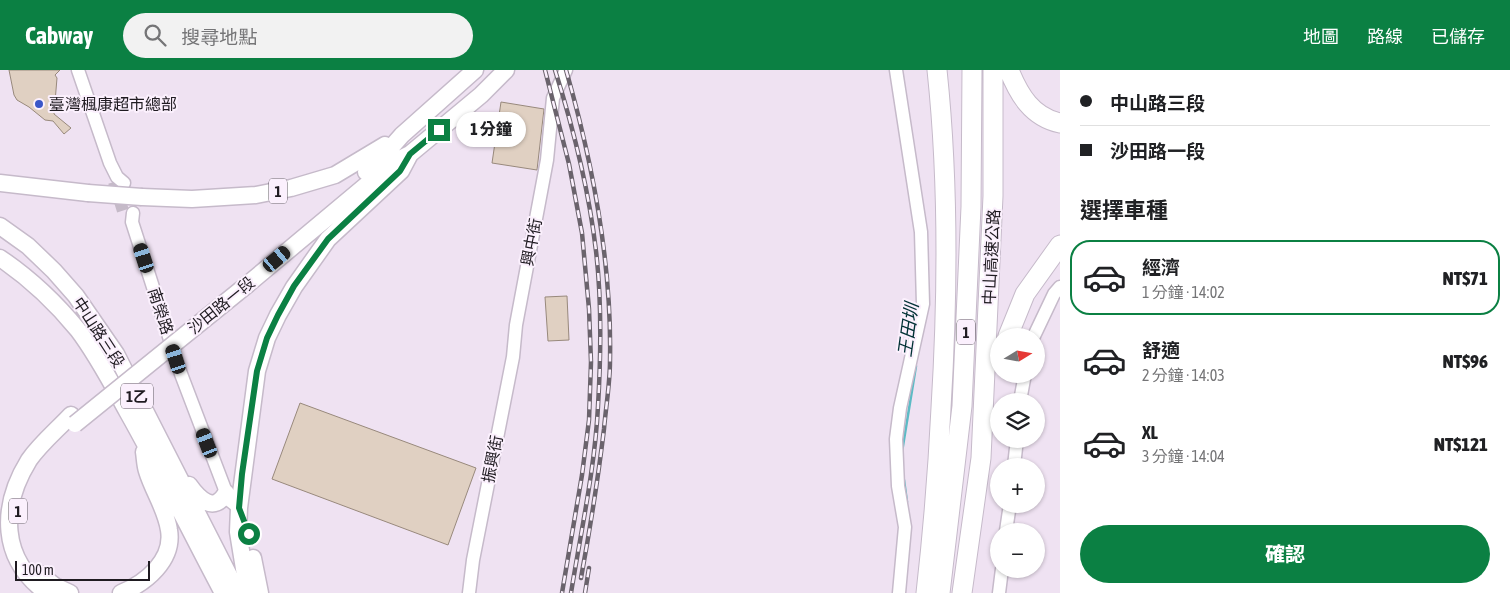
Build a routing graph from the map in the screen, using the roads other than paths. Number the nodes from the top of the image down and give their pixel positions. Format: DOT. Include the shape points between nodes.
graph roads {
  1 [pos="78,70"];
  2 [pos="476,70"];
  3 [pos="506,70"];
  4 [pos="566,70"];
  5 [pos="896,70"];
  6 [pos="924,70"];
  7 [pos="937,70"];
  8 [pos="972,70"];
  9 [pos="993,70"];
  10 [pos="1009,70"];
  11 [pos="1060,124"];
  12 [pos="402,135"];
  13 [pos="410,154"];
  14 [pos="118,180"];
  15 [pos="0,183"];
  16 [pos="129,215"];
  17 [pos="0,226"];
  18 [pos="1060,245"];
  19 [pos="0,258"];
  20 [pos="243,280"];
  21 [pos="1060,287"];
  22 [pos="516,324"];
  23 [pos="1011,328"];
  24 [pos="1038,328"];
  25 [pos="943,383"];
  26 [pos="996,383"];
  27 [pos="73,419"];
  28 [pos="141,435"];
  29 [pos="981,458"];
  30 [pos="174,468"];
  31 [pos="226,493"];
  32 [pos="239,508"];
  33 [pos="1001,578"];
  34 [pos="47,593"];
  35 [pos="70,593"];
  36 [pos="121,593"];
  37 [pos="223,593"];
  38 [pos="238,593"];
  39 [pos="248,593"];
  40 [pos="260,593"];
  41 [pos="469,593"];
  42 [pos="899,593"];
  43 [pos="926,593"];
  44 [pos="940,593"];
  45 [pos="962,593"];
  46 [pos="999,593"];
  1 -- 14 [label="street"];
  2 -- 12 [label="main road, 沙田路一段 / 1"];
  3 -- 13 [label="main road, 沙田路一段 / 1"];
  4 -- 22 [label="street, 興中街" via="553,98 547,160"];
  5 -- 42 [label="street" via="921,232 923,304 896,439 898,486 905,527"];
  6 -- 25 [label="highway" via="936,186"];
  7 -- 25 [label="highway" via="946,209 947,302"];
  8 -- 44 [label="highway, 中山高速公路 / 1" via="971,207 962,406"];
  9 -- 29 [label="highway, 中山高速公路 / 1" via="993,196"];
  10 -- 11 [label="highway" via="1017,91 1034,111"];
  12 -- 15 [label="main road, 沙田路一段 / 1, bridge" via="335,175 256,195 142,197"];
  12 -- 20 [label="main road, 沙田路一段 / 1" via="380,160"];
  13 -- 20 [label="main road, 沙田路一段 / 1" via="394,162"];
  13 -- 32 [label="main road" via="400,171 328,239 294,286 278,315 257,371"];
  16 -- 31 [label="street, 南榮路" via="181,374"];
  17 -- 30 [label="main road, 中山路三段 / 1乙" via="28,246 54,271 94,321 116,354"];
  18 -- 23 [label="highway" via="1025,294"];
  19 -- 28 [label="main road, 中山路三段" via="15,268 78,330"];
  20 -- 27 [label="main road, 沙田路一段 / 1, bridge"];
  21 -- 24 [label="street"];
  22 -- 41 [label="street, 振興街" via="513,357"];
  25 -- 43 [label="highway"];
  26 -- 29 [label="highway"];
  27 -- 34 [label="main road, 沙田路一段 / 1" via="40,447 29,461 16,483 8,507 7,527 17,561 33,582"];
  27 -- 35 [label="main road, 沙田路一段 / 1" via="32,474 17,514 23,550 32,567 54,586"];
  28 -- 36 [label="main road" via="147,471 170,531 163,560 156,570 144,582"];
  28 -- 37 [label="main road, 中山路三段"];
  29 -- 45 [label="highway, 中山高速公路 / 1"];
  30 -- 31 [label="main road" via="200,499 216,504"];
  30 -- 38 [label="main road, 中山路三段 / 1乙"];
  31 -- 32 [label="street, 南榮路"];
  32 -- 39 [label="main road" via="238,532"];
  32 -- 40 [label="main road" via="249,534"];
  33 -- 46 [label="street"];
}
